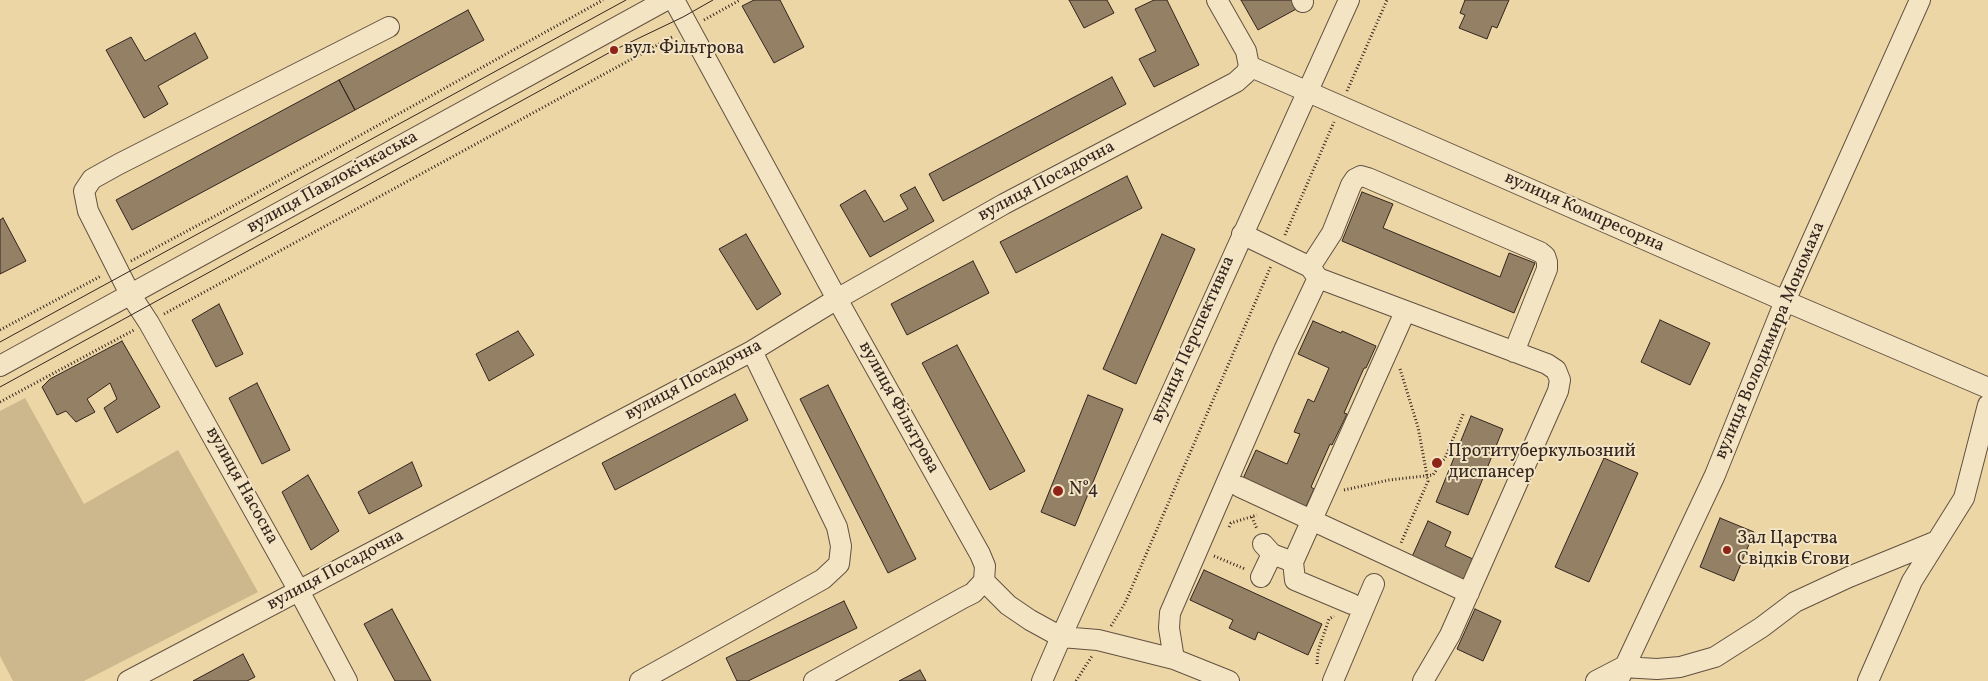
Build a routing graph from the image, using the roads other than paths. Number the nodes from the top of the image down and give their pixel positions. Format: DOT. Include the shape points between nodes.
graph roads {
  1 [pos="666,0"];
  2 [pos="674,0"];
  3 [pos="1217,0"];
  4 [pos="1349,0"];
  5 [pos="1920,0"];
  6 [pos="389,27"];
  7 [pos="1249,66"];
  8 [pos="1306,92"];
  9 [pos="1242,234"];
  10 [pos="1314,273"];
  11 [pos="130,294"];
  12 [pos="837,299"];
  13 [pos="1785,301"];
  14 [pos="1405,312"];
  15 [pos="752,351"];
  16 [pos="1514,352"];
  17 [pos="0,366"];
  18 [pos="1988,388"];
  19 [pos="1988,405"];
  20 [pos="1240,487"];
  21 [pos="1312,520"];
  22 [pos="1937,541"];
  23 [pos="1293,562"];
  24 [pos="1261,577"];
  25 [pos="984,581"];
  26 [pos="1374,584"];
  27 [pos="299,591"];
  28 [pos="1469,593"];
  29 [pos="1352,604"];
  30 [pos="1061,637"];
  31 [pos="1174,659"];
  32 [pos="1620,674"];
  33 [pos="128,681"];
  34 [pos="347,681"];
  35 [pos="640,681"];
  36 [pos="814,681"];
  37 [pos="1042,681"];
  38 [pos="1229,681"];
  39 [pos="1334,681"];
  40 [pos="1423,681"];
  41 [pos="1596,681"];
  42 [pos="1868,681"];
  1 -- 11 [label="street, вулиця Павлокічкаська"];
  2 -- 12 [label="street, вулиця Фільтрова"];
  3 -- 7 [label="street" via="1246,51"];
  4 -- 8 [label="street, вулиця Перспективна"];
  5 -- 13 [label="street, вулиця Володимира Мономаха"];
  6 -- 11 [label="street, вулиця Насосна" via="92,179 84,191 88,211"];
  7 -- 8 [label="street, вулиця Компресорна"];
  7 -- 12 [label="street, вулиця Посадочна" via="1236,82 1004,204"];
  8 -- 9 [label="street, вулиця Перспективна"];
  8 -- 13 [label="street, вулиця Компресорна"];
  9 -- 10 [label="street"];
  9 -- 30 [label="street, вулиця Перспективна"];
  10 -- 14 [label="street"];
  10 -- 16 [label="street" via="1351,185 1361,176 1368,178 1545,256 1547,268"];
  10 -- 31 [label="street" via="1207,553 1170,613"];
  11 -- 17 [label="street, вулиця Павлокічкаська"];
  11 -- 27 [label="street, вулиця Насосна" via="149,322"];
  12 -- 15 [label="street, вулиця Посадочна"];
  12 -- 25 [label="street, вулиця Фільтрова" via="980,554 985,566"];
  13 -- 18 [label="street, вулиця Компресорна"];
  13 -- 32 [label="street, вулиця Володимира Мономаха" via="1715,474"];
  14 -- 16 [label="street"];
  14 -- 21 [label="street"];
  15 -- 27 [label="street, вулиця Посадочна"];
  15 -- 35 [label="street" via="837,527 841,546 838,564 823,579"];
  16 -- 28 [label="street" via="1556,370 1560,380 1558,391"];
  19 -- 22 [label="street" via="1964,498"];
  20 -- 21 [label="street"];
  21 -- 23 [label="street"];
  21 -- 28 [label="street"];
  22 -- 32 [label="street" via="1795,602 1715,657 1680,667"];
  22 -- 42 [label="street" via="1912,581"];
  23 -- 24 [label="street" via="1267,549"];
  23 -- 29 [label="street" via="1295,580"];
  25 -- 30 [label="street" via="1008,605"];
  25 -- 36 [label="street" via="973,593"];
  26 -- 39 [label="street"];
  27 -- 33 [label="street, вулиця Посадочна"];
  27 -- 34 [label="street, вулиця Насосна"];
  28 -- 40 [label="street" via="1450,635"];
  30 -- 31 [label="street" via="1098,640"];
  30 -- 37 [label="street, вулиця Перспективна"];
  31 -- 38 [label="street"];
  32 -- 41 [label="street"];
}
